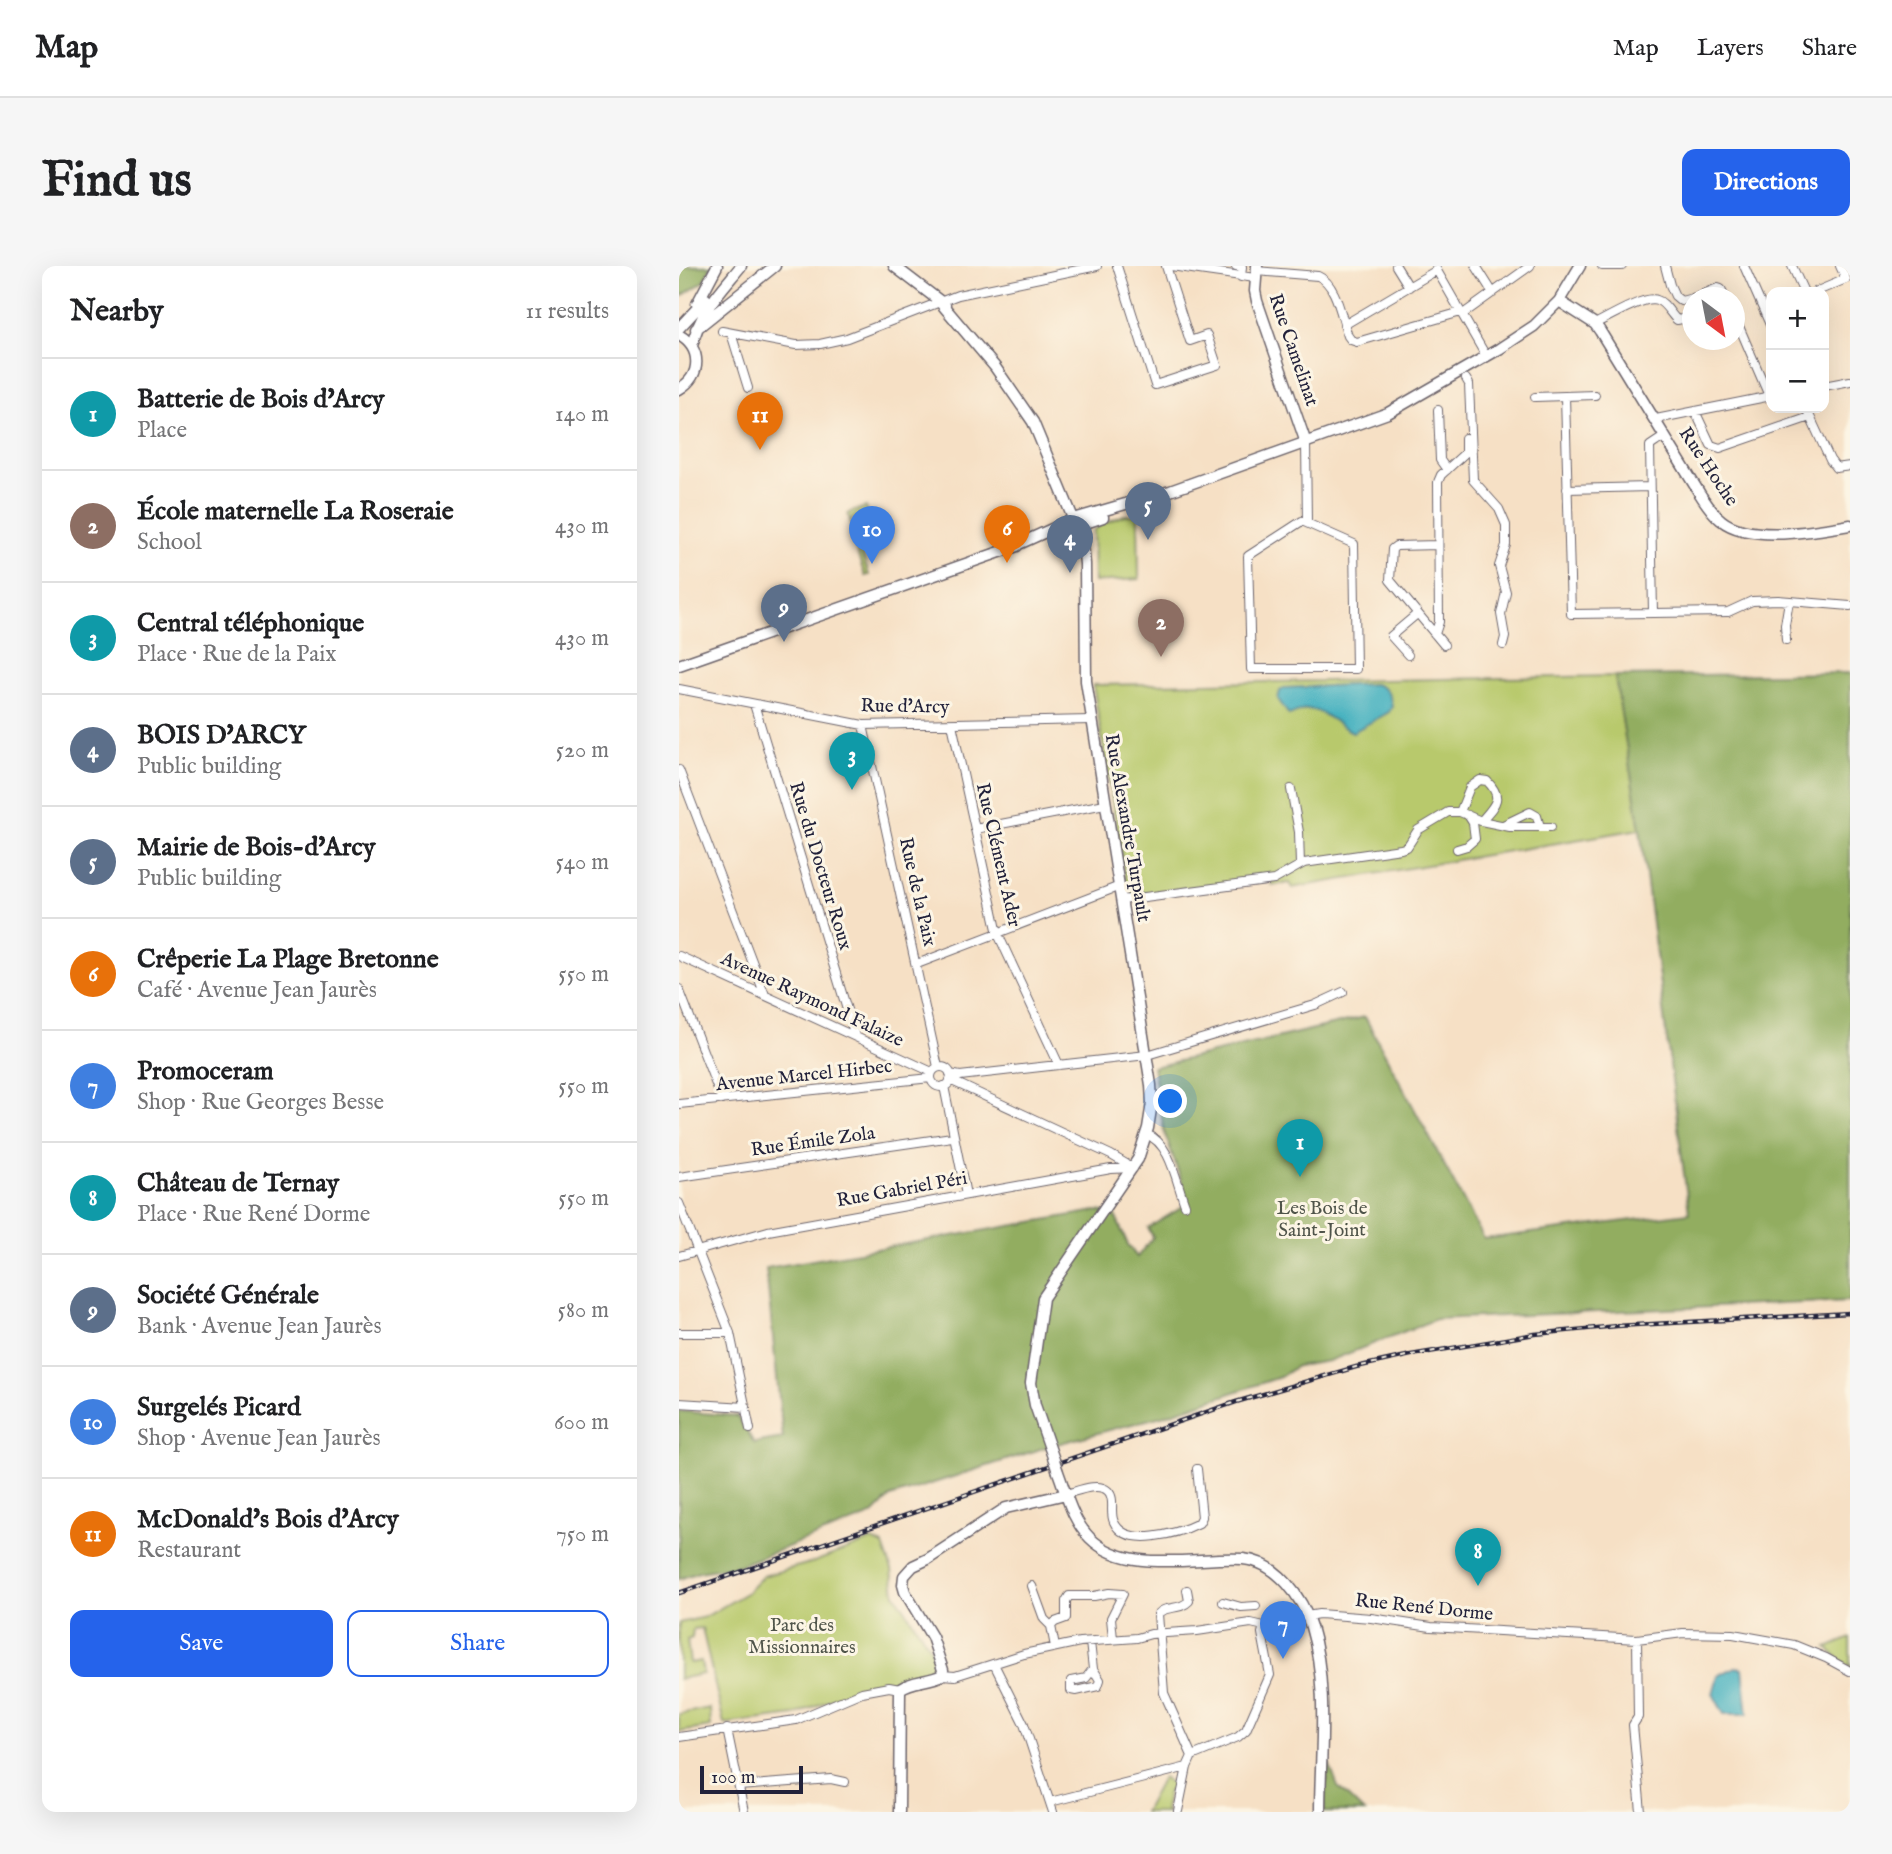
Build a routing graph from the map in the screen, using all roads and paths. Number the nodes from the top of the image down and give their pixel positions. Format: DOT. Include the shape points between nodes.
graph roads {
  1 [pos="717,266"];
  2 [pos="733,266"];
  3 [pos="741,266"];
  4 [pos="775,266"];
  5 [pos="894,266"];
  6 [pos="1097,266"];
  7 [pos="1117,266"];
  8 [pos="1166,266"];
  9 [pos="1171,266"];
  10 [pos="1236,266"];
  11 [pos="1397,266"];
  12 [pos="1476,266"];
  13 [pos="1530,266"];
  14 [pos="1580,266"];
  15 [pos="1602,266"];
  16 [pos="1622,266"];
  17 [pos="1665,266"];
  18 [pos="1744,266"];
  19 [pos="1792,266"];
  20 [pos="1840,266"];
  21 [pos="1184,267"];
  22 [pos="1195,268"];
  23 [pos="1435,268"];
  24 [pos="1256,271"];
  25 [pos="1241,277"];
  26 [pos="1409,287"];
  27 [pos="1802,287"];
  28 [pos="1827,287"];
  29 [pos="1493,293"];
  30 [pos="1559,301"];
  31 [pos="1682,301"];
  32 [pos="940,302"];
  33 [pos="1462,313"];
  34 [pos="691,314"];
  35 [pos="1766,316"];
  36 [pos="1682,319"];
  37 [pos="1595,324"];
  38 [pos="1344,326"];
  39 [pos="679,328"];
  40 [pos="696,329"];
  41 [pos="679,335"];
  42 [pos="1745,341"];
  43 [pos="692,346"];
  44 [pos="1486,356"];
  45 [pos="1464,374"];
  46 [pos="1850,381"];
  47 [pos="1829,385"];
  48 [pos="1766,387"];
  49 [pos="748,388"];
  50 [pos="679,389"];
  51 [pos="1595,395"];
  52 [pos="1565,396"];
  53 [pos="1535,397"];
  54 [pos="1766,397"];
  55 [pos="1438,410"];
  56 [pos="1695,411"];
  57 [pos="1805,413"];
  58 [pos="1808,413"];
  59 [pos="1656,419"];
  60 [pos="1665,436"];
  61 [pos="1306,443"];
  62 [pos="1850,466"];
  63 [pos="1447,470"];
  64 [pos="1649,487"];
  65 [pos="1567,489"];
  66 [pos="1307,522"];
  67 [pos="1076,523"];
  68 [pos="1850,525"];
  69 [pos="1438,545"];
  70 [pos="1789,601"];
  71 [pos="1850,606"];
  72 [pos="1653,613"];
  73 [pos="1417,614"];
  74 [pos="1435,634"];
  75 [pos="1786,640"];
  76 [pos="1444,645"];
  77 [pos="1503,645"];
  78 [pos="1408,655"];
  79 [pos="679,665"];
  80 [pos="679,689"];
  81 [pos="754,704"];
  82 [pos="1091,720"];
  83 [pos="863,724"];
  84 [pos="952,724"];
  85 [pos="679,770"];
  86 [pos="1291,789"];
  87 [pos="1105,804"];
  88 [pos="1464,814"];
  89 [pos="1481,821"];
  90 [pos="1503,826"];
  91 [pos="1540,827"];
  92 [pos="1551,827"];
  93 [pos="975,829"];
  94 [pos="1457,849"];
  95 [pos="1300,865"];
  96 [pos="1120,886"];
  97 [pos="1122,900"];
  98 [pos="998,934"];
  99 [pos="679,956"];
  100 [pos="917,964"];
  101 [pos="679,989"];
  102 [pos="1343,992"];
  103 [pos="765,995"];
  104 [pos="855,1036"];
  105 [pos="1147,1055"];
  106 [pos="1059,1065"];
  107 [pos="934,1072"];
  108 [pos="948,1080"];
  109 [pos="722,1100"];
  110 [pos="679,1104"];
  111 [pos="1146,1134"];
  112 [pos="952,1137"];
  113 [pos="1133,1168"];
  114 [pos="679,1177"];
  115 [pos="966,1195"];
  116 [pos="679,1203"];
  117 [pos="1185,1205"];
  118 [pos="698,1251"];
  119 [pos="679,1256"];
  120 [pos="679,1333"];
  121 [pos="730,1333"];
  122 [pos="679,1403"];
  123 [pos="746,1407"];
  124 [pos="750,1429"];
  125 [pos="1197,1469"];
  126 [pos="1066,1494"];
  127 [pos="1032,1586"];
  128 [pos="1187,1590"];
  129 [pos="1223,1602"];
  130 [pos="1256,1606"];
  131 [pos="1244,1607"];
  132 [pos="1305,1617"];
  133 [pos="1246,1624"];
  134 [pos="1051,1626"];
  135 [pos="1263,1626"];
  136 [pos="1158,1633"];
  137 [pos="1113,1639"];
  138 [pos="1637,1639"];
  139 [pos="1090,1642"];
  140 [pos="1055,1647"];
  141 [pos="994,1664"];
  142 [pos="1093,1669"];
  143 [pos="1850,1671"];
  144 [pos="942,1675"];
  145 [pos="900,1689"];
  146 [pos="727,1729"];
  147 [pos="679,1737"];
  148 [pos="1192,1756"];
  149 [pos="1187,1767"];
  150 [pos="845,1782"];
  151 [pos="739,1786"];
  152 [pos="1050,1802"];
  153 [pos="1178,1811"];
  154 [pos="744,1812"];
  155 [pos="899,1812"];
  156 [pos="1052,1812"];
  157 [pos="1317,1812"];
  158 [pos="1641,1812"];
  1 -- 34 [label="main road"];
  2 -- 34 [label="main road"];
  3 -- 40 [label="main road" via="704,310"];
  4 -- 40 [label="main road"];
  5 -- 32 [label="main road, Rue Alexandre Turpault"];
  6 -- 32 [label="street" via="991,286"];
  7 -- 8 [label="street" via="1155,385 1217,365 1207,335 1190,341"];
  9 -- 21 [label="street"];
  10 -- 25 [label="street" via="1242,267"];
  11 -- 26 [label="street"];
  12 -- 29 [label="street"];
  13 -- 29 [label="street"];
  14 -- 30 [label="main road"];
  15 -- 16 [label="street"];
  17 -- 31 [label="street" via="1675,296"];
  18 -- 35 [label="street"];
  19 -- 27 [label="street"];
  20 -- 28 [label="street" via="1846,279"];
  21 -- 22 [label="street"];
  22 -- 25 [label="street"];
  23 -- 26 [label="street"];
  23 -- 33 [label="street"];
  24 -- 25 [label="street"];
  24 -- 38 [label="street" via="1325,279"];
  24 -- 61 [label="main road, Rue Camelinat" via="1257,301"];
  26 -- 38 [label="street"];
  29 -- 33 [label="street"];
  30 -- 37 [label="main road, Rue Hoche"];
  30 -- 44 [label="main road" via="1534,326"];
  32 -- 49 [label="street" via="820,344 796,345 726,332"];
  32 -- 67 [label="main road, Rue Alexandre Turpault" via="980,339 1038,419"];
  33 -- 38 [label="street" via="1357,342 1351,341"];
  33 -- 44 [label="street"];
  34 -- 39 [label="main road"];
  36 -- 37 [label="street" via="1677,320 1652,299"];
  37 -- 59 [label="main road, Rue Hoche"];
  40 -- 43 [label="main road"];
  41 -- 43 [label="main road"];
  42 -- 48 [label="street"];
  43 -- 50 [label="main road" via="695,371"];
  44 -- 45 [label="main road"];
  45 -- 61 [label="main road" via="1388,413"];
  45 -- 63 [label="street" via="1465,453"];
  45 -- 77 [label="street" via="1469,384 1473,480 1503,516 1507,534 1500,566 1506,592 1501,614"];
  46 -- 47 [label="street"];
  51 -- 52 [label="street"];
  52 -- 53 [label="street"];
  52 -- 65 [label="street"];
  54 -- 56 [label="street"];
  55 -- 63 [label="street" via="1440,460"];
  56 -- 57 [label="street" via="1715,448"];
  56 -- 59 [label="street"];
  58 -- 62 [label="street" via="1829,460 1836,468"];
  59 -- 60 [label="main road, Rue Hoche"];
  60 -- 64 [label="street" via="1650,446"];
  60 -- 68 [label="main road, Rue Hoche" via="1712,511 1727,524 1775,533"];
  61 -- 66 [label="street"];
  61 -- 67 [label="main road"];
  63 -- 69 [label="street" via="1438,482"];
  64 -- 65 [label="street"];
  64 -- 72 [label="street"];
  65 -- 72 [label="street" via="1571,614"];
  66 -- 66 [label="street" via="1248,555 1251,669 1356,669 1354,544"];
  67 -- 79 [label="main road"];
  67 -- 82 [label="main road, Rue Alexandre Turpault" via="1083,534"];
  69 -- 73 [label="street" via="1396,546 1390,554 1392,584"];
  69 -- 74 [label="street" via="1440,622"];
  70 -- 71 [label="street"];
  70 -- 72 [label="street" via="1752,601 1728,612"];
  70 -- 75 [label="street"];
  73 -- 74 [label="street"];
  73 -- 78 [label="street" via="1391,635"];
  74 -- 76 [label="street"];
  80 -- 81 [label="street, Rue d'Arcy"];
  81 -- 83 [label="street, Rue d'Arcy"];
  81 -- 104 [label="street, Rue du Docteur Roux"];
  82 -- 84 [label="street, Rue d'Arcy"];
  82 -- 87 [label="main road, Rue Alexandre Turpault"];
  83 -- 84 [label="street, Rue d'Arcy"];
  83 -- 100 [label="street, Rue de la Paix"];
  84 -- 93 [label="street, Rue Clément Ader"];
  85 -- 103 [label="street"];
  86 -- 95 [label="street"];
  87 -- 93 [label="street"];
  87 -- 96 [label="main road, Rue Alexandre Turpault"];
  88 -- 89 [label="street"];
  88 -- 89 [label="street" via="1470,787 1487,781 1497,799"];
  88 -- 94 [label="street" via="1473,822 1475,839"];
  88 -- 95 [label="street" via="1448,812 1418,830 1401,849"];
  89 -- 90 [label="street"];
  90 -- 91 [label="street"];
  90 -- 91 [label="street" via="1530,812 1537,816"];
  91 -- 92 [label="street"];
  93 -- 98 [label="street, Rue Clément Ader"];
  95 -- 97 [label="street" via="1274,880"];
  96 -- 97 [label="main road, Rue Alexandre Turpault"];
  96 -- 98 [label="street"];
  97 -- 105 [label="main road, Rue Alexandre Turpault"];
  98 -- 100 [label="street"];
  98 -- 106 [label="street, Rue Clément Ader"];
  99 -- 103 [label="street, Avenue Raymond Falaize"];
  100 -- 107 [label="street, Rue de la Paix"];
  101 -- 109 [label="street"];
  102 -- 105 [label="street"];
  103 -- 104 [label="street, Avenue Raymond Falaize"];
  104 -- 107 [label="street, Avenue Raymond Falaize"];
  105 -- 106 [label="street"];
  105 -- 111 [label="main road, Rue Alexandre Turpault" via="1152,1103"];
  106 -- 108 [label="street"];
  107 -- 108 [label="street" via="947,1069"];
  107 -- 108 [label="street" via="935,1085"];
  107 -- 109 [label="street, Avenue Marcel Hirbec"];
  108 -- 112 [label="street"];
  108 -- 113 [label="street"];
  109 -- 110 [label="street, Avenue Marcel Hirbec"];
  111 -- 113 [label="main road, Rue Alexandre Turpault"];
  111 -- 117 [label="street" via="1163,1146"];
  112 -- 114 [label="street, Rue Émile Zola"];
  112 -- 115 [label="street"];
  113 -- 115 [label="street, Rue Gabriel Péri"];
  113 -- 126 [label="main road, Rue Alexandre Turpault, bridge" via="1043,1298 1031,1383"];
  115 -- 118 [label="street, Rue Gabriel Péri" via="768,1231"];
  116 -- 118 [label="street"];
  118 -- 119 [label="street, Rue Gabriel Péri"];
  118 -- 121 [label="street"];
  120 -- 121 [label="street"];
  121 -- 123 [label="street"];
  122 -- 123 [label="street"];
  123 -- 124 [label="street"];
  125 -- 126 [label="street" via="1199,1523 1162,1536 1133,1536 1119,1530 1107,1490 1100,1487"];
  126 -- 132 [label="main road, Rue Alexandre Turpault" via="1075,1519 1102,1548 1116,1555 1158,1561 1243,1559 1284,1580"];
  126 -- 144 [label="main road" via="1006,1508 904,1576 903,1585 932,1637"];
  127 -- 134 [label="street"];
  128 -- 136 [label="street" via="1187,1604 1159,1612"];
  129 -- 131 [label="street"];
  130 -- 131 [label="street"];
  131 -- 133 [label="street"];
  132 -- 135 [label="street, Rue René Dorme"];
  132 -- 138 [label="street, Rue René Dorme" via="1319,1614 1458,1629"];
  132 -- 157 [label="main road" via="1317,1652 1322,1699"];
  133 -- 135 [label="street, Rue René Dorme"];
  133 -- 136 [label="street, Rue René Dorme"];
  134 -- 137 [label="street" via="1066,1618 1069,1596 1123,1594 1111,1618"];
  134 -- 140 [label="street"];
  135 -- 148 [label="street" via="1270,1675 1246,1730"];
  136 -- 137 [label="street, Rue René Dorme"];
  136 -- 148 [label="street" via="1164,1693"];
  137 -- 139 [label="street, Rue René Dorme"];
  138 -- 143 [label="street, Rue René Dorme" via="1683,1633 1733,1634 1794,1645"];
  138 -- 158 [label="street" via="1638,1717 1633,1725"];
  139 -- 140 [label="street, Rue René Dorme"];
  139 -- 142 [label="street"];
  140 -- 141 [label="street, Rue René Dorme"];
  141 -- 144 [label="street, Rue René Dorme" via="955,1676"];
  141 -- 152 [label="street" via="1024,1724"];
  144 -- 145 [label="main road"];
  145 -- 146 [label="street" via="862,1692 796,1720"];
  145 -- 155 [label="main road"];
  146 -- 147 [label="street"];
  146 -- 151 [label="street"];
  148 -- 149 [label="street"];
  149 -- 152 [label="street"];
  149 -- 153 [label="street"];
  150 -- 151 [label="street" via="831,1779"];
  151 -- 154 [label="street"];
  152 -- 156 [label="street"];
}
